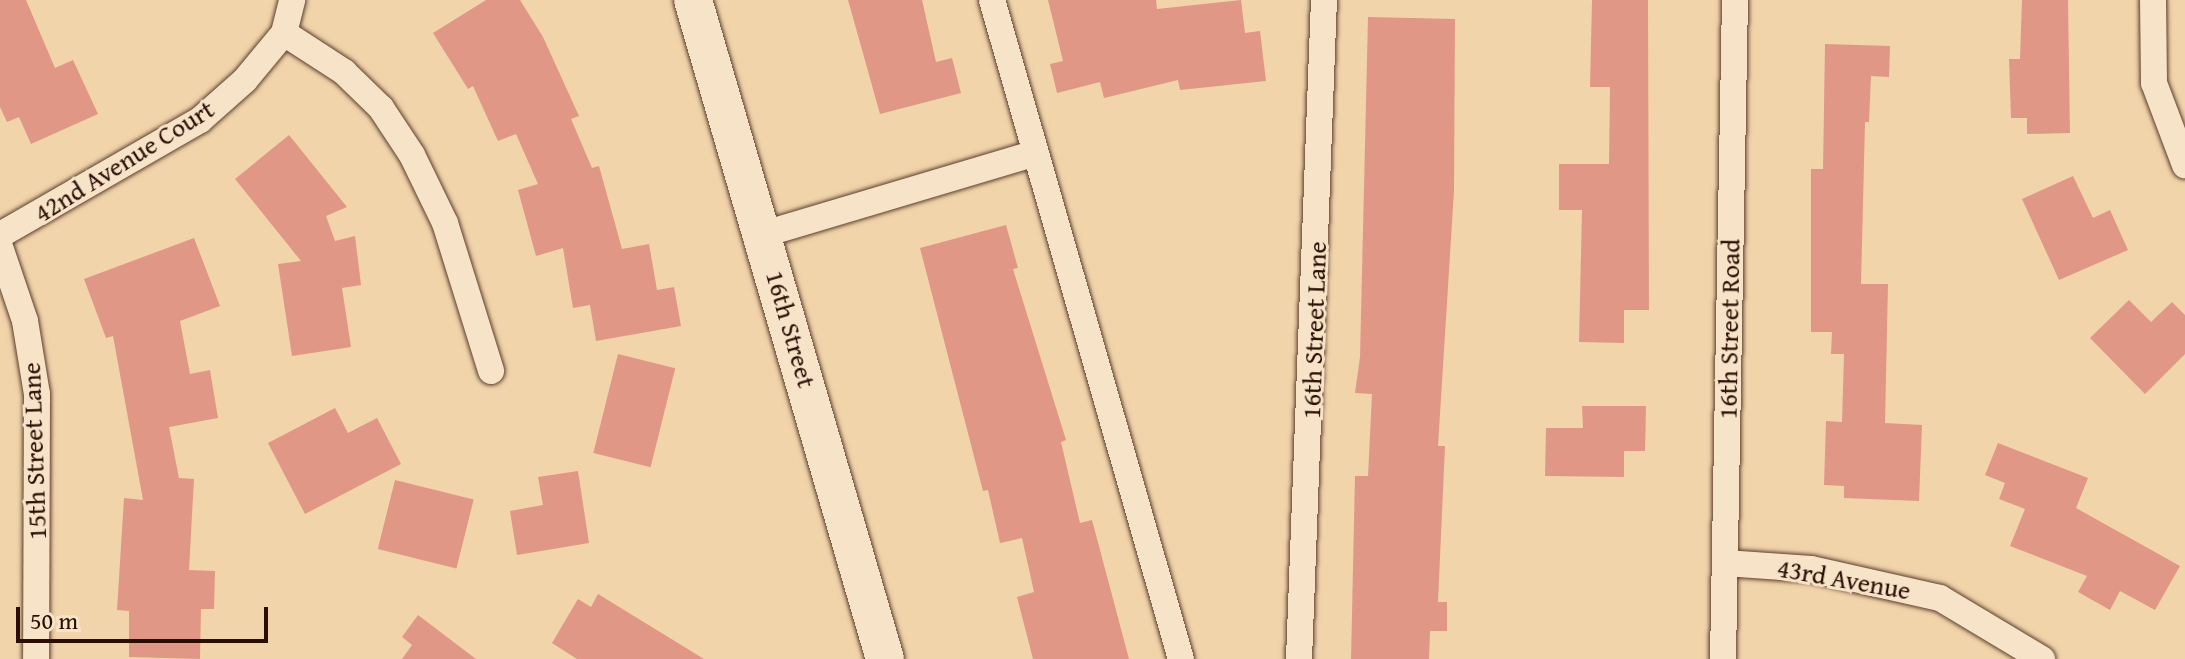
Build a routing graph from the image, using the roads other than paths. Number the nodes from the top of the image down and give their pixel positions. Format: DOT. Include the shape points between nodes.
graph roads {
  1 [pos="292,0"];
  2 [pos="693,0"];
  3 [pos="992,0"];
  4 [pos="1324,0"];
  5 [pos="1735,0"];
  6 [pos="2153,0"];
  7 [pos="284,33"];
  8 [pos="1035,153"];
  9 [pos="2185,165"];
  10 [pos="764,234"];
  11 [pos="0,235"];
  12 [pos="0,247"];
  13 [pos="491,371"];
  14 [pos="1725,563"];
  15 [pos="36,659"];
  16 [pos="885,659"];
  17 [pos="1181,659"];
  18 [pos="1299,659"];
  19 [pos="1723,659"];
  20 [pos="2042,659"];
  1 -- 7 [label="street, 42nd Avenue Court"];
  2 -- 10 [label="main road, 16th Street"];
  3 -- 8 [label="street"];
  4 -- 18 [label="street, 16th Street Lane"];
  5 -- 14 [label="street, 16th Street Road"];
  6 -- 9 [label="street" via="2154,83"];
  7 -- 11 [label="street, 42nd Avenue Court" via="245,80 200,120"];
  7 -- 13 [label="street" via="344,72 381,108 412,155 445,223"];
  8 -- 10 [label="street"];
  8 -- 17 [label="street"];
  10 -- 16 [label="main road, 16th Street"];
  12 -- 15 [label="street, 15th Street Lane" via="25,321 37,394"];
  14 -- 19 [label="street, 16th Street Road"];
  14 -- 20 [label="street, 43rd Avenue" via="1825,571 1940,598"];
}
